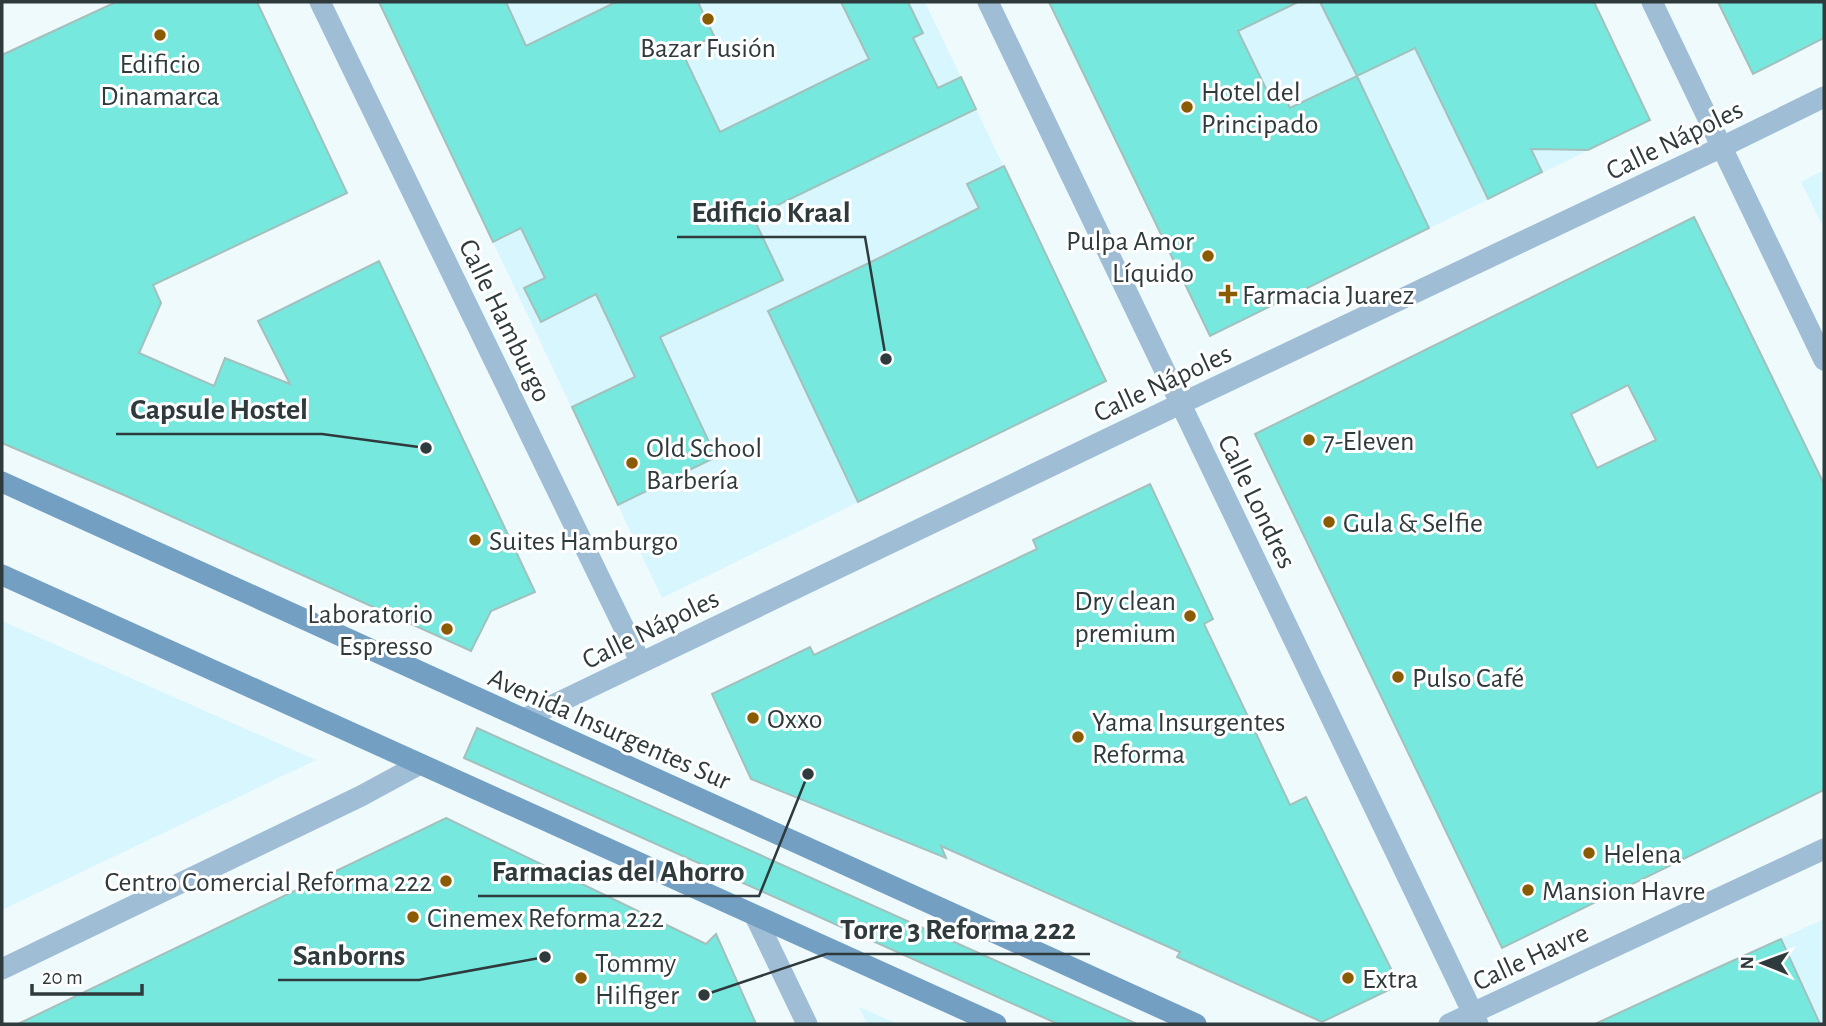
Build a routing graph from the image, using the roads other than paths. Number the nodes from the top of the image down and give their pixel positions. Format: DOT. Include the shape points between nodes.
graph roads {
  1 [pos="320,2"];
  2 [pos="988,2"];
  3 [pos="1652,2"];
  4 [pos="1824,97"];
  5 [pos="1722,147"];
  6 [pos="1824,360"];
  7 [pos="1180,404"];
  8 [pos="2,482"];
  9 [pos="2,575"];
  10 [pos="641,663"];
  11 [pos="524,719"];
  12 [pos="420,764"];
  13 [pos="1824,849"];
  14 [pos="755,916"];
  15 [pos="2,969"];
  16 [pos="1475,1019"];
  17 [pos="807,1024"];
  18 [pos="996,1024"];
  19 [pos="1196,1024"];
  20 [pos="1449,1024"];
  1 -- 10 [label="street, Calle Hamburgo"];
  2 -- 7 [label="street, Calle Londres"];
  3 -- 5 [label="street"];
  4 -- 5 [label="street, Calle Nápoles"];
  5 -- 6 [label="street"];
  5 -- 7 [label="street, Calle Nápoles"];
  7 -- 10 [label="street, Calle Nápoles"];
  7 -- 16 [label="street, Calle Londres"];
  8 -- 11 [label="main road, Avenida Insurgentes Sur"];
  9 -- 12 [label="main road"];
  10 -- 11 [label="street, Calle Nápoles"];
  11 -- 19 [label="main road, Avenida Insurgentes Sur"];
  12 -- 14 [label="main road"];
  12 -- 15 [label="street"];
  13 -- 16 [label="street, Calle Havre"];
  14 -- 17 [label="street"];
  14 -- 18 [label="main road"];
  16 -- 20 [label="street, Calle Havre"];
}
